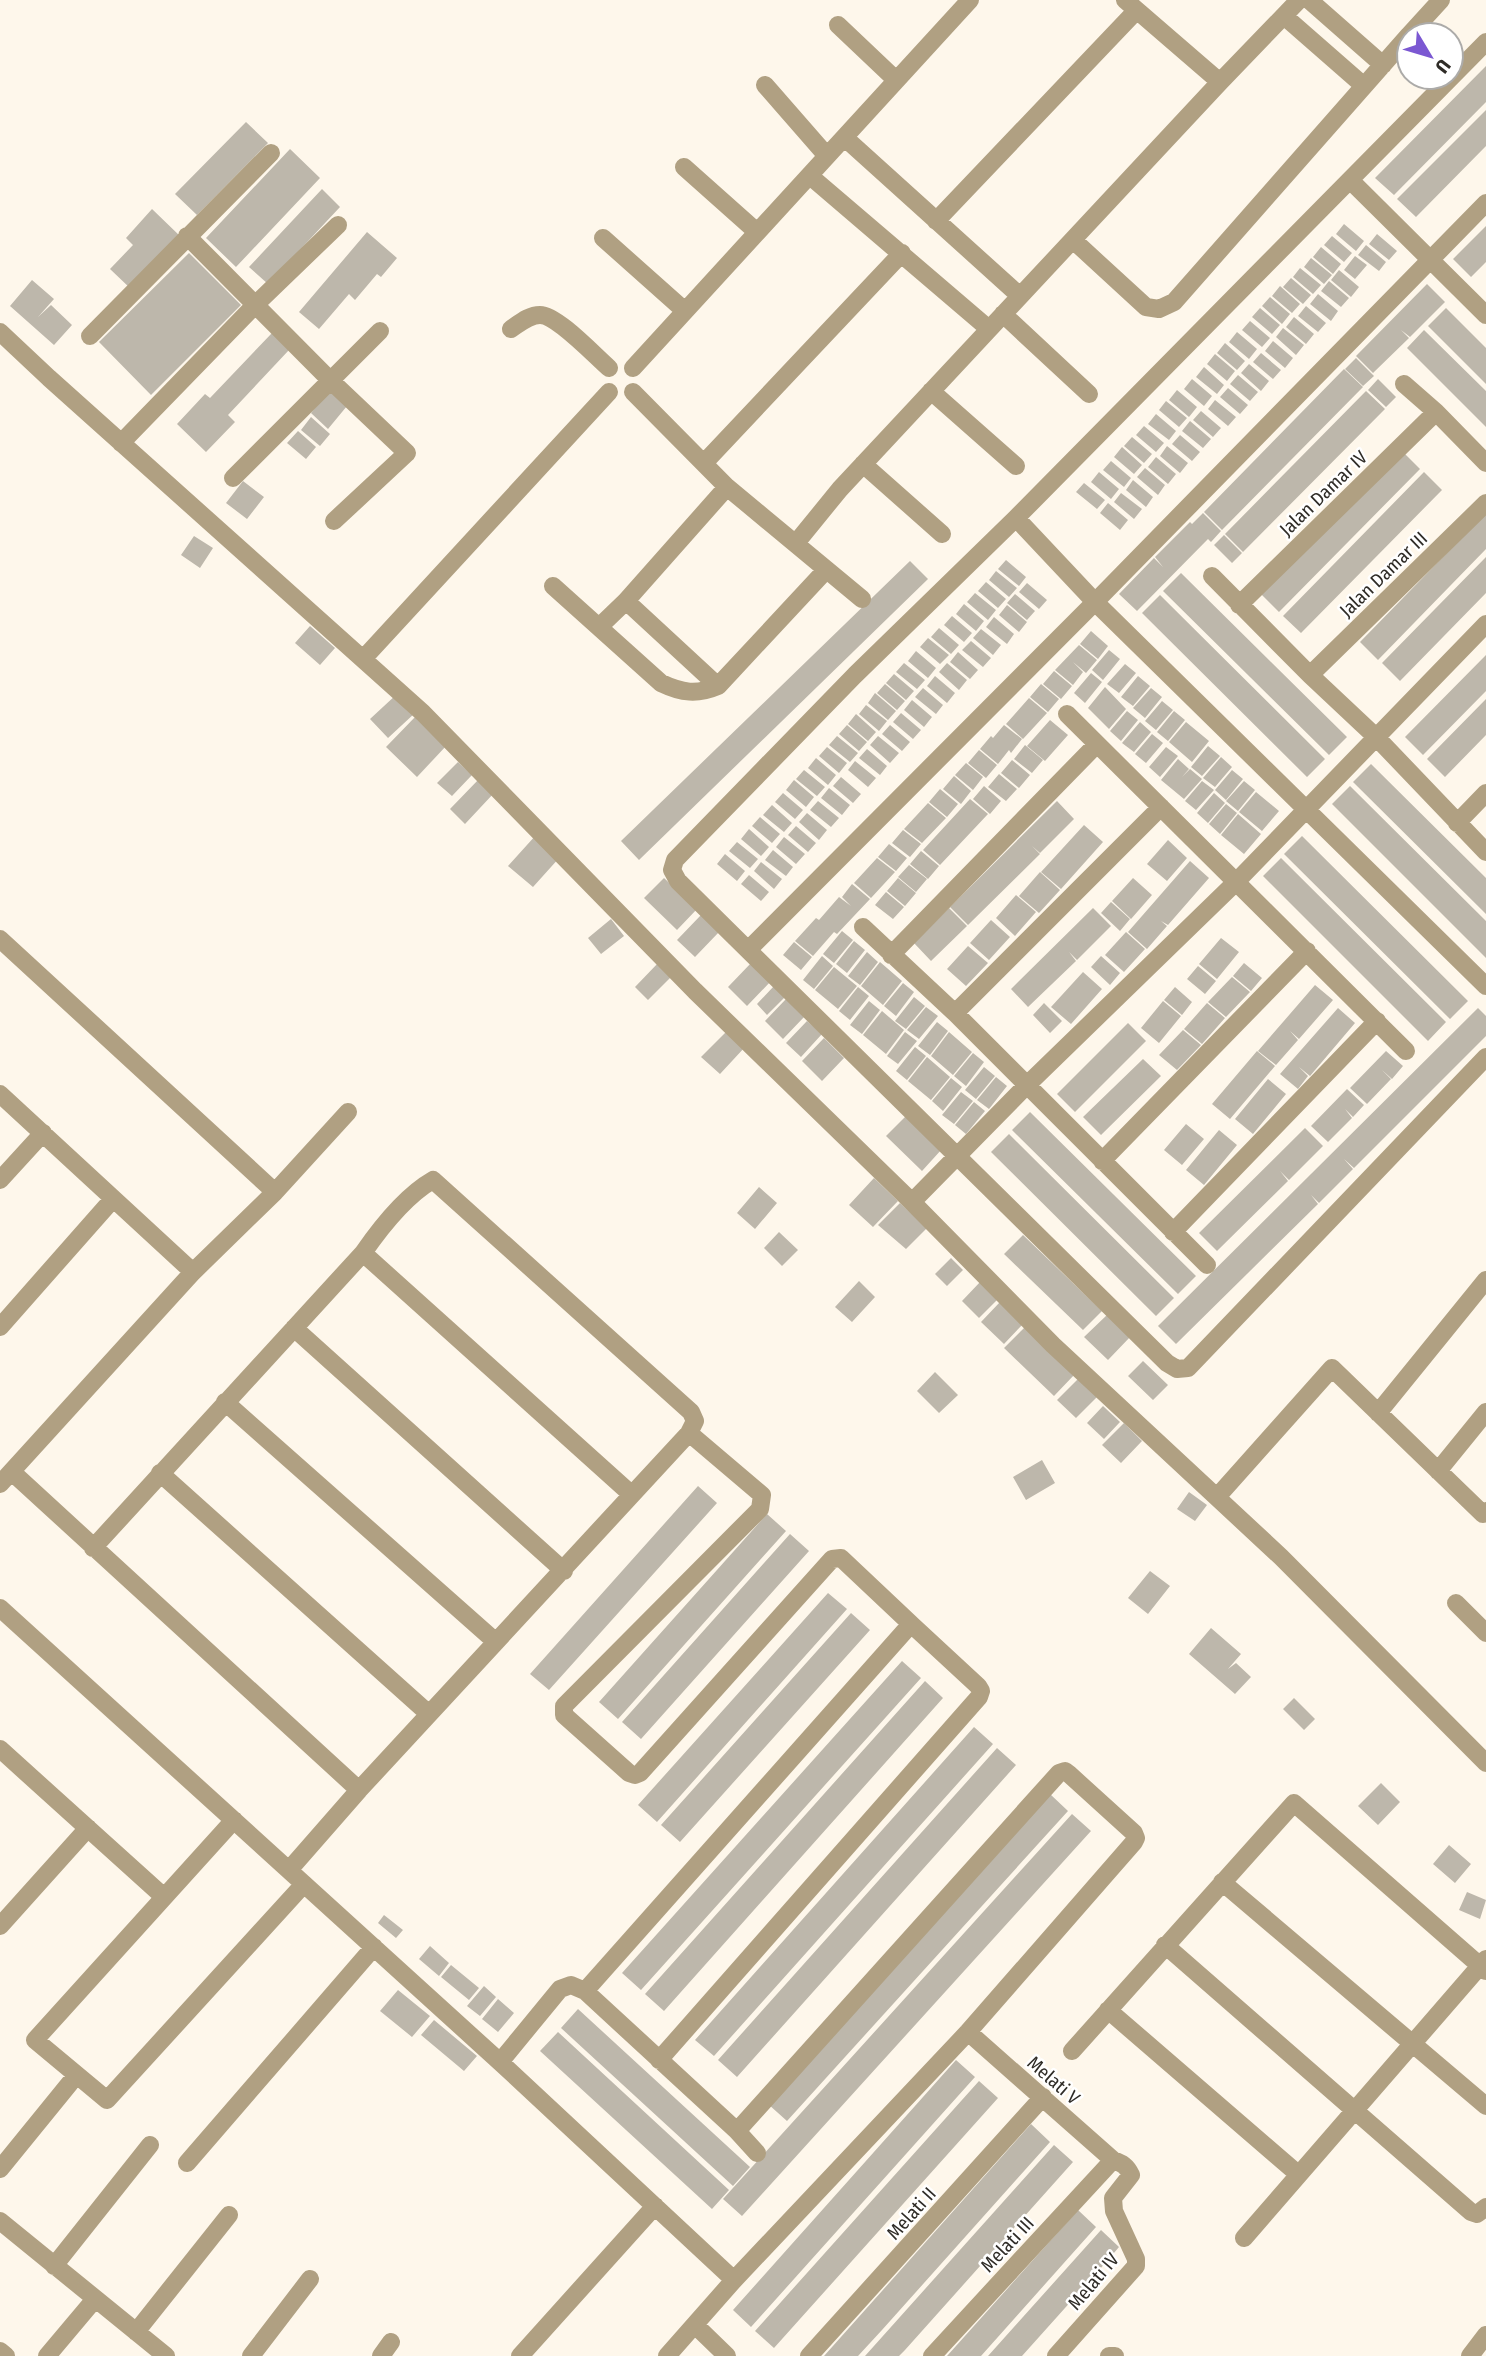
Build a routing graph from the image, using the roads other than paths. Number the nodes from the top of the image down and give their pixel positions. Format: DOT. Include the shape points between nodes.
graph roads {
  1 [pos="1299,0"];
  2 [pos="1309,0"];
  3 [pos="1441,0"];
  4 [pos="967,1"];
  5 [pos="1130,5"];
  6 [pos="1284,16"];
  7 [pos="1422,21"];
  8 [pos="838,25"];
  9 [pos="1486,42"];
  10 [pos="1395,51"];
  11 [pos="1383,65"];
  12 [pos="896,80"];
  13 [pos="1220,82"];
  14 [pos="765,85"];
  15 [pos="1364,86"];
  16 [pos="845,138"];
  17 [pos="271,153"];
  18 [pos="827,156"];
  19 [pos="684,167"];
  20 [pos="810,176"];
  21 [pos="1351,181"];
  22 [pos="1486,204"];
  23 [pos="936,221"];
  24 [pos="338,225"];
  25 [pos="757,232"];
  26 [pos="187,236"];
  27 [pos="603,238"];
  28 [pos="1073,240"];
  29 [pos="902,253"];
  30 [pos="1429,260"];
  31 [pos="1020,296"];
  32 [pos="256,304"];
  33 [pos="685,311"];
  34 [pos="1003,314"];
  35 [pos="1486,316"];
  36 [pos="511,329"];
  37 [pos="989,329"];
  38 [pos="380,331"];
  39 [pos="0,332"];
  40 [pos="90,336"];
  41 [pos="608,368"];
  42 [pos="633,368"];
  43 [pos="330,380"];
  44 [pos="1404,384"];
  45 [pos="931,391"];
  46 [pos="609,392"];
  47 [pos="633,392"];
  48 [pos="1089,394"];
  49 [pos="1436,412"];
  50 [pos="121,443"];
  51 [pos="704,463"];
  52 [pos="1486,463"];
  53 [pos="863,464"];
  54 [pos="1016,466"];
  55 [pos="233,478"];
  56 [pos="727,487"];
  57 [pos="1486,503"];
  58 [pos="1016,518"];
  59 [pos="334,521"];
  60 [pos="942,534"];
  61 [pos="796,543"];
  62 [pos="826,570"];
  63 [pos="1212,576"];
  64 [pos="553,586"];
  65 [pos="862,599"];
  66 [pos="626,601"];
  67 [pos="1095,602"];
  68 [pos="1239,605"];
  69 [pos="1486,624"];
  70 [pos="599,627"];
  71 [pos="363,659"];
  72 [pos="1310,676"];
  73 [pos="718,686"];
  74 [pos="1067,714"];
  75 [pos="1376,737"];
  76 [pos="1097,744"];
  77 [pos="1486,793"];
  78 [pos="1161,807"];
  79 [pos="1307,807"];
  80 [pos="1457,822"];
  81 [pos="1486,852"];
  82 [pos="1236,882"];
  83 [pos="863,927"];
  84 [pos="0,939"];
  85 [pos="750,949"];
  86 [pos="1307,951"];
  87 [pos="891,955"];
  88 [pos="1486,986"];
  89 [pos="955,1013"];
  90 [pos="1377,1021"];
  91 [pos="1406,1051"];
  92 [pos="1486,1058"];
  93 [pos="1027,1085"];
  94 [pos="0,1094"];
  95 [pos="348,1112"];
  96 [pos="43,1133"];
  97 [pos="956,1157"];
  98 [pos="1102,1161"];
  99 [pos="0,1180"];
  100 [pos="275,1192"];
  101 [pos="113,1199"];
  102 [pos="912,1202"];
  103 [pos="1173,1232"];
  104 [pos="363,1254"];
  105 [pos="1207,1265"];
  106 [pos="193,1272"];
  107 [pos="1486,1280"];
  108 [pos="0,1327"];
  109 [pos="294,1328"];
  110 [pos="225,1402"];
  111 [pos="1486,1412"];
  112 [pos="1378,1413"];
  113 [pos="689,1433"];
  114 [pos="1438,1471"];
  115 [pos="160,1473"];
  116 [pos="6,1478"];
  117 [pos="631,1494"];
  118 [pos="1217,1497"];
  119 [pos="1486,1511"];
  120 [pos="93,1548"];
  121 [pos="564,1571"];
  122 [pos="1456,1603"];
  123 [pos="0,1608"];
  124 [pos="911,1624"];
  125 [pos="1486,1633"];
  126 [pos="496,1642"];
  127 [pos="429,1714"];
  128 [pos="3,1759"];
  129 [pos="1486,1763"];
  130 [pos="359,1790"];
  131 [pos="234,1820"];
  132 [pos="88,1828"];
  133 [pos="289,1870"];
  134 [pos="1222,1882"];
  135 [pos="304,1884"];
  136 [pos="164,1897"];
  137 [pos="0,1926"];
  138 [pos="1166,1945"];
  139 [pos="374,1947"];
  140 [pos="1484,1965"];
  141 [pos="585,1991"];
  142 [pos="1108,2010"];
  143 [pos="968,2032"];
  144 [pos="1412,2044"];
  145 [pos="1072,2051"];
  146 [pos="659,2060"];
  147 [pos="500,2062"];
  148 [pos="69,2083"];
  149 [pos="1043,2097"];
  150 [pos="1486,2106"];
  151 [pos="1355,2109"];
  152 [pos="737,2131"];
  153 [pos="150,2145"];
  154 [pos="757,2153"];
  155 [pos="1113,2160"];
  156 [pos="187,2163"];
  157 [pos="0,2169"];
  158 [pos="1298,2174"];
  159 [pos="655,2206"];
  160 [pos="1486,2207"];
  161 [pos="229,2215"];
  162 [pos="0,2221"];
  163 [pos="1244,2238"];
  164 [pos="54,2266"];
  165 [pos="310,2279"];
  166 [pos="734,2280"];
  167 [pos="95,2299"];
  168 [pos="695,2325"];
  169 [pos="136,2332"];
  170 [pos="1486,2335"];
  171 [pos="0,2351"];
  172 [pos="6,2356"];
  173 [pos="47,2356"];
  174 [pos="166,2356"];
  175 [pos="251,2356"];
  176 [pos="520,2356"];
  177 [pos="667,2356"];
  178 [pos="727,2356"];
  179 [pos="809,2356"];
  180 [pos="932,2356"];
  181 [pos="1056,2356"];
  182 [pos="1109,2356"];
  183 [pos="1115,2356"];
  184 [pos="1470,2356"];
  1 -- 6 [label="street"];
  2 -- 11 [label="street"];
  3 -- 7 [label="street"];
  4 -- 12 [label="street"];
  5 -- 13 [label="street"];
  5 -- 23 [label="street"];
  6 -- 13 [label="street"];
  6 -- 15 [label="street"];
  8 -- 12 [label="street"];
  9 -- 21 [label="street"];
  10 -- 11 [label="street"];
  11 -- 15 [label="street"];
  12 -- 16 [label="street"];
  13 -- 28 [label="street"];
  14 -- 18 [label="street"];
  15 -- 28 [label="street" via="1174,302 1159,309 1146,307"];
  16 -- 18 [label="street"];
  16 -- 23 [label="street"];
  17 -- 26 [label="street"];
  18 -- 20 [label="street"];
  19 -- 25 [label="street"];
  20 -- 25 [label="street"];
  20 -- 29 [label="street"];
  21 -- 30 [label="street"];
  21 -- 58 [label="street"];
  22 -- 30 [label="street"];
  23 -- 31 [label="street"];
  24 -- 32 [label="street"];
  25 -- 33 [label="street"];
  26 -- 32 [label="street"];
  26 -- 40 [label="street"];
  27 -- 33 [label="street"];
  28 -- 31 [label="street"];
  29 -- 37 [label="street"];
  29 -- 51 [label="street"];
  30 -- 35 [label="street"];
  30 -- 67 [label="street"];
  31 -- 34 [label="street"];
  32 -- 43 [label="street"];
  32 -- 50 [label="street"];
  33 -- 42 [label="street"];
  34 -- 37 [label="street"];
  34 -- 48 [label="street"];
  36 -- 41 [label="street" via="527,318 542,315 554,319"];
  37 -- 45 [label="street"];
  38 -- 43 [label="street"];
  39 -- 50 [label="street"];
  41 -- 42 [label="street" via="616,364"];
  41 -- 46 [label="street" via="604,385"];
  42 -- 47 [label="street" via="637,376"];
  43 -- 55 [label="street"];
  43 -- 59 [label="street" via="407,453"];
  44 -- 49 [label="street"];
  45 -- 53 [label="street"];
  45 -- 54 [label="street"];
  46 -- 47 [label="street" via="625,397"];
  46 -- 71 [label="street"];
  47 -- 51 [label="street"];
  49 -- 52 [label="street"];
  49 -- 68 [label="street, Jalan Damar IV"];
  50 -- 71 [label="street"];
  51 -- 56 [label="street"];
  53 -- 60 [label="street"];
  53 -- 61 [label="street"];
  56 -- 61 [label="street"];
  56 -- 66 [label="street"];
  57 -- 72 [label="street, Jalan Damar III"];
  58 -- 67 [label="street"];
  58 -- 85 [label="street" via="675,860 672,870 678,881"];
  61 -- 62 [label="street"];
  62 -- 65 [label="street"];
  62 -- 73 [label="street"];
  63 -- 68 [label="street"];
  64 -- 70 [label="street"];
  66 -- 70 [label="street"];
  66 -- 73 [label="street"];
  67 -- 79 [label="street"];
  67 -- 85 [label="street"];
  68 -- 72 [label="street"];
  69 -- 75 [label="street"];
  70 -- 73 [label="street" via="662,683 678,691"];
  71 -- 102 [label="street" via="480,769 695,991"];
  72 -- 75 [label="street"];
  74 -- 76 [label="street"];
  75 -- 79 [label="street"];
  75 -- 80 [label="street"];
  76 -- 78 [label="street"];
  76 -- 87 [label="street"];
  77 -- 80 [label="street"];
  78 -- 82 [label="street"];
  78 -- 89 [label="street"];
  79 -- 82 [label="street"];
  79 -- 88 [label="street"];
  80 -- 81 [label="street"];
  82 -- 86 [label="street"];
  82 -- 93 [label="street"];
  83 -- 87 [label="street"];
  84 -- 100 [label="street"];
  85 -- 97 [label="street"];
  86 -- 90 [label="street"];
  86 -- 98 [label="street"];
  87 -- 89 [label="street"];
  89 -- 93 [label="street"];
  90 -- 91 [label="street"];
  90 -- 103 [label="street"];
  92 -- 97 [label="street" via="1188,1368 1177,1369 1167,1363"];
  93 -- 97 [label="street"];
  93 -- 98 [label="street"];
  94 -- 96 [label="street"];
  95 -- 100 [label="street"];
  96 -- 99 [label="street"];
  96 -- 101 [label="street"];
  97 -- 102 [label="street"];
  98 -- 103 [label="street"];
  100 -- 106 [label="street"];
  101 -- 106 [label="street"];
  101 -- 108 [label="street"];
  102 -- 118 [label="street" via="1053,1345"];
  103 -- 105 [label="street"];
  104 -- 109 [label="street"];
  104 -- 113 [label="street" via="419,1188 433,1180 691,1412 695,1421"];
  104 -- 117 [label="street"];
  106 -- 116 [label="street"];
  107 -- 112 [label="street"];
  109 -- 110 [label="street"];
  109 -- 121 [label="street"];
  110 -- 115 [label="street"];
  110 -- 126 [label="street"];
  111 -- 114 [label="street"];
  112 -- 114 [label="street"];
  112 -- 118 [label="street" via="1332,1368"];
  113 -- 117 [label="street"];
  113 -- 124 [label="street" via="762,1495 760,1509 564,1706 564,1715 629,1773 640,1773 832,1559 841,1558"];
  114 -- 119 [label="street" via="1483,1514"];
  115 -- 120 [label="street"];
  115 -- 127 [label="street"];
  116 -- 120 [label="street"];
  117 -- 121 [label="street"];
  118 -- 129 [label="street"];
  120 -- 130 [label="street"];
  121 -- 126 [label="street"];
  122 -- 125 [label="street"];
  123 -- 131 [label="street"];
  124 -- 141 [label="street"];
  124 -- 146 [label="street" via="978,1686 979,1697"];
  126 -- 127 [label="street"];
  127 -- 130 [label="street"];
  128 -- 132 [label="street"];
  130 -- 133 [label="street"];
  131 -- 133 [label="street"];
  131 -- 136 [label="street"];
  132 -- 136 [label="street"];
  132 -- 137 [label="street"];
  133 -- 135 [label="street"];
  134 -- 138 [label="street"];
  134 -- 140 [label="street" via="1294,1803"];
  134 -- 144 [label="street"];
  135 -- 136 [label="street" via="107,2101 35,2040"];
  135 -- 139 [label="street"];
  138 -- 142 [label="street"];
  138 -- 151 [label="street"];
  139 -- 147 [label="street"];
  139 -- 156 [label="street"];
  140 -- 144 [label="street"];
  141 -- 146 [label="street"];
  141 -- 147 [label="street" via="571,1985 560,1989"];
  142 -- 145 [label="street"];
  142 -- 158 [label="street"];
  143 -- 149 [label="street, Melati V"];
  143 -- 152 [label="street" via="1136,1838 1065,1771"];
  143 -- 166 [label="street"];
  144 -- 150 [label="street"];
  144 -- 151 [label="street"];
  146 -- 152 [label="street"];
  147 -- 159 [label="street"];
  148 -- 157 [label="street"];
  149 -- 155 [label="street, Melati V"];
  149 -- 179 [label="street, Melati II"];
  151 -- 158 [label="street"];
  151 -- 160 [label="street" via="1471,2211 1477,2214"];
  152 -- 154 [label="street"];
  153 -- 164 [label="street"];
  155 -- 180 [label="street, Melati III"];
  155 -- 181 [label="street, Melati IV" via="1122,2162 1130,2175 1113,2198 1136,2266"];
  158 -- 163 [label="street"];
  159 -- 166 [label="street"];
  159 -- 176 [label="street"];
  161 -- 169 [label="street"];
  162 -- 164 [label="street"];
  164 -- 167 [label="street"];
  165 -- 175 [label="street"];
  166 -- 168 [label="street"];
  167 -- 169 [label="street"];
  167 -- 173 [label="street"];
  168 -- 177 [label="street"];
  168 -- 178 [label="street"];
  169 -- 174 [label="street"];
  170 -- 184 [label="street"];
  171 -- 172 [label="street"];
  182 -- 183 [label="street"];
}
